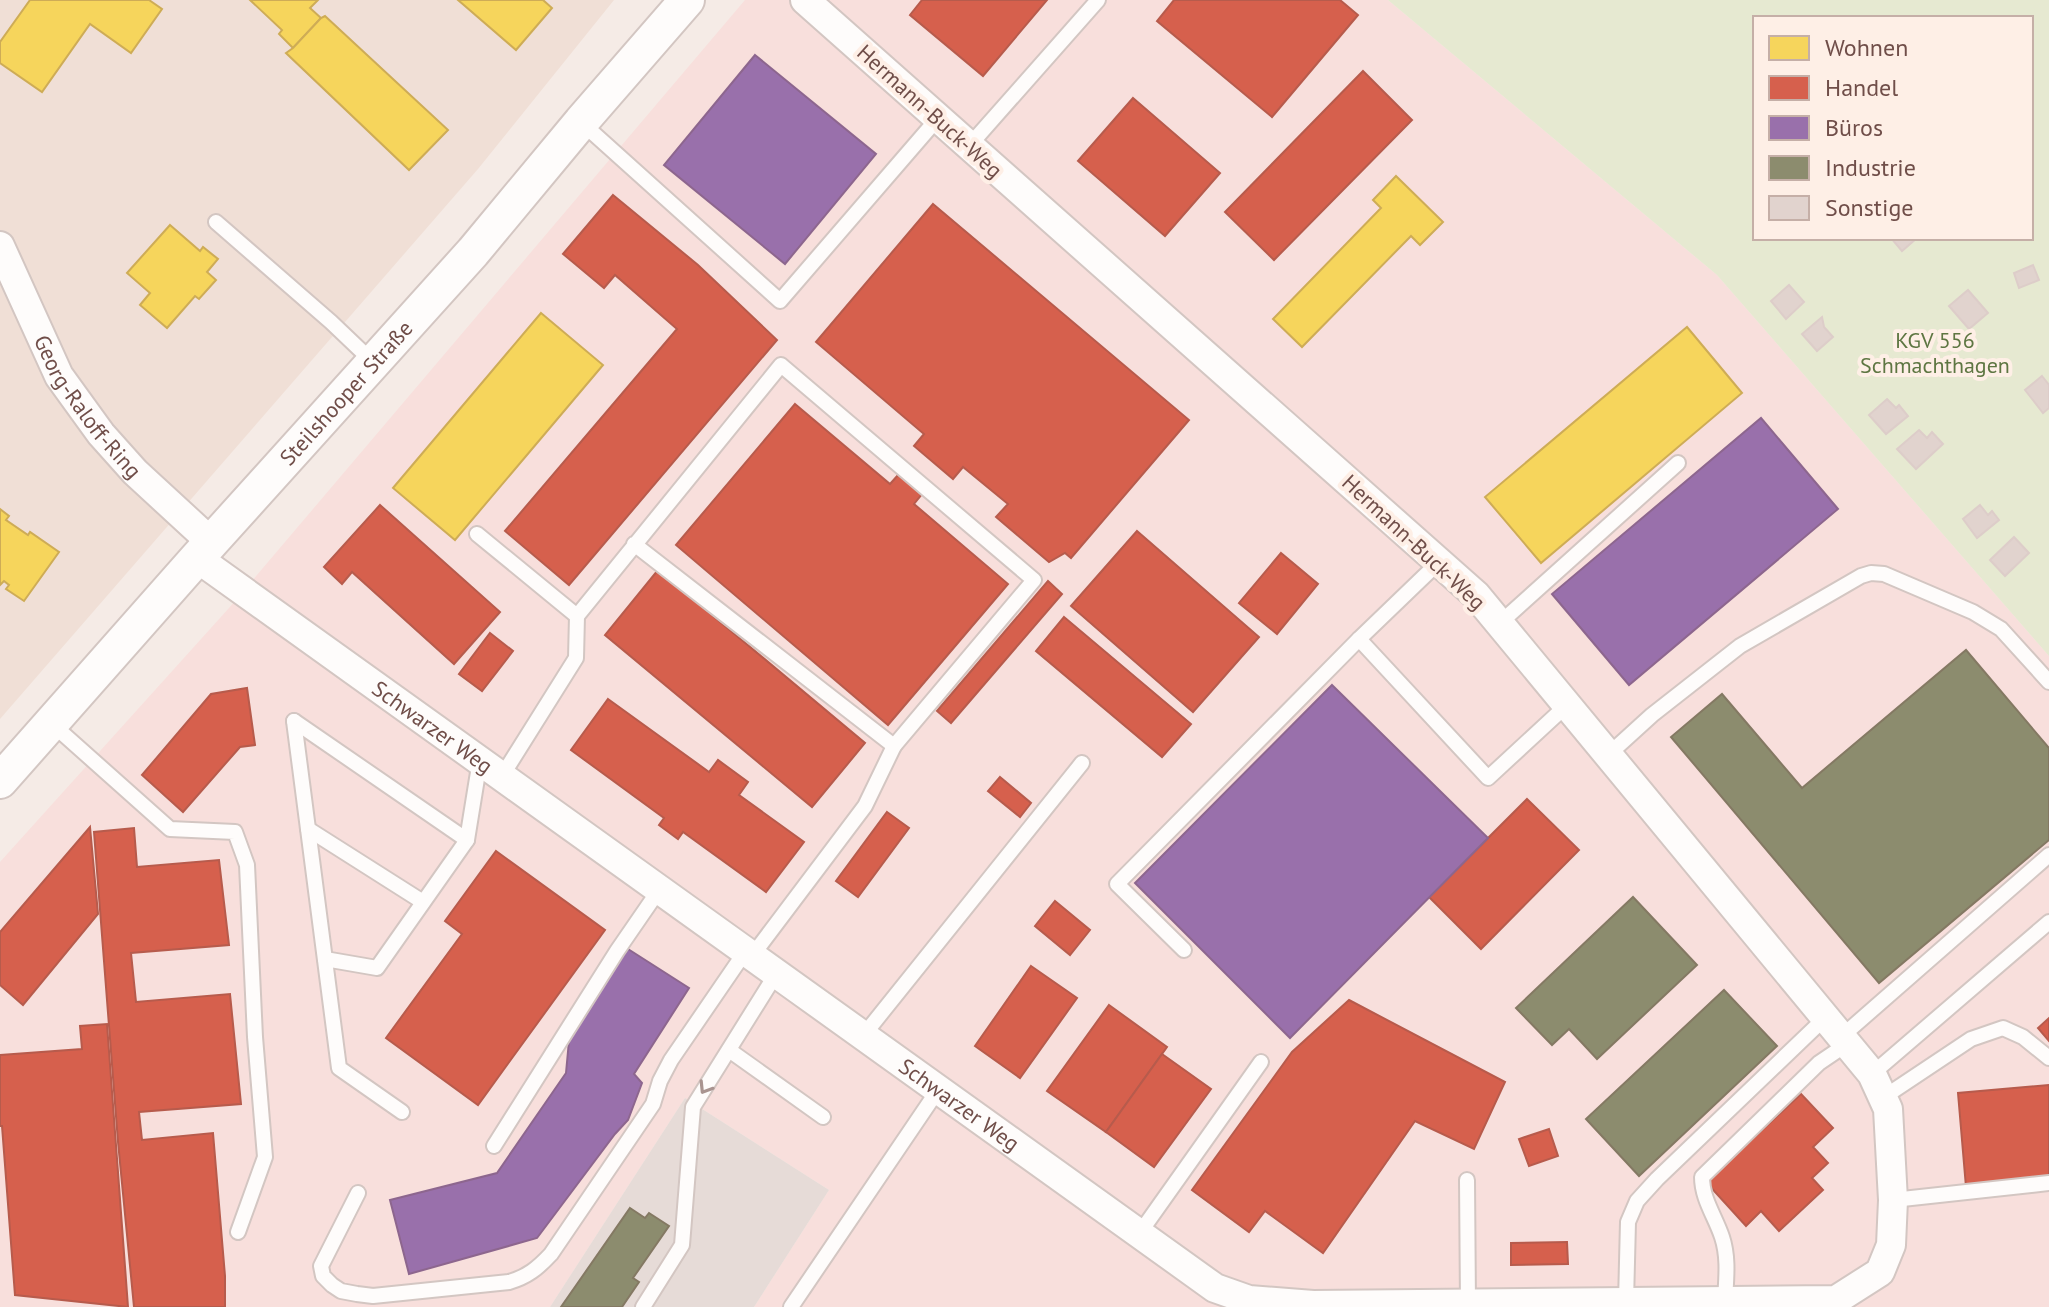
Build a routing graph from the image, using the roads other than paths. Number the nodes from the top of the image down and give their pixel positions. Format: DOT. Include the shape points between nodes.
graph roads {
  1 [pos="805,0"];
  2 [pos="1098,0"];
  3 [pos="676,4"];
  4 [pos="938,118"];
  5 [pos="581,122"];
  6 [pos="969,146"];
  7 [pos="216,222"];
  8 [pos="0,246"];
  9 [pos="374,363"];
  10 [pos="1678,463"];
  11 [pos="477,534"];
  12 [pos="634,544"];
  13 [pos="204,550"];
  14 [pos="1439,562"];
  15 [pos="577,616"];
  16 [pos="1500,623"];
  17 [pos="1359,639"];
  18 [pos="2049,682"];
  19 [pos="1567,705"];
  20 [pos="51,723"];
  21 [pos="894,746"];
  22 [pos="1608,755"];
  23 [pos="1082,763"];
  24 [pos="491,768"];
  25 [pos="0,781"];
  26 [pos="308,829"];
  27 [pos="467,840"];
  28 [pos="2049,855"];
  29 [pos="659,890"];
  30 [pos="423,902"];
  31 [pos="2049,922"];
  32 [pos="1184,950"];
  33 [pos="749,954"];
  34 [pos="325,959"];
  35 [pos="776,974"];
  36 [pos="1838,1033"];
  37 [pos="863,1036"];
  38 [pos="729,1050"];
  39 [pos="2049,1058"];
  40 [pos="1261,1062"];
  41 [pos="1878,1086"];
  42 [pos="938,1090"];
  43 [pos="402,1112"];
  44 [pos="823,1117"];
  45 [pos="494,1146"];
  46 [pos="1467,1180"];
  47 [pos="2049,1183"];
  48 [pos="358,1193"];
  49 [pos="1893,1200"];
  50 [pos="238,1232"];
  51 [pos="1139,1234"];
  52 [pos="1725,1301"];
  53 [pos="1626,1302"];
  54 [pos="1249,1304"];
  55 [pos="1468,1304"];
  56 [pos="643,1307"];
  57 [pos="791,1307"];
  1 -- 4 [label="street, Hermann-Buck-Weg"];
  2 -- 6 [label="lane"];
  3 -- 5 [label="street, Steilshooper Straße"];
  4 -- 5 [label="lane" via="780,301"];
  4 -- 6 [label="street, Hermann-Buck-Weg"];
  5 -- 9 [label="street, Steilshooper Straße"];
  6 -- 14 [label="street, Hermann-Buck-Weg"];
  7 -- 9 [label="lane"];
  8 -- 13 [label="street, Georg-Raloff-Ring" via="59,376 101,434"];
  9 -- 13 [label="street, Steilshooper Straße"];
  10 -- 16 [label="lane"];
  11 -- 15 [label="lane"];
  12 -- 15 [label="lane"];
  12 -- 21 [label="lane"];
  12 -- 21 [label="lane" via="781,365 1034,580"];
  13 -- 20 [label="street, Steilshooper Straße"];
  13 -- 24 [label="street, Schwarzer Weg"];
  14 -- 16 [label="street, Hermann-Buck-Weg"];
  14 -- 17 [label="lane"];
  15 -- 24 [label="lane" via="576,658"];
  16 -- 19 [label="street, Hermann-Buck-Weg"];
  17 -- 19 [label="lane" via="1488,778"];
  17 -- 32 [label="lane" via="1117,884"];
  18 -- 22 [label="lane" via="2001,629 1973,612 1871,573 1740,646"];
  19 -- 22 [label="street, Hermann-Buck-Weg"];
  20 -- 25 [label="street, Steilshooper Straße"];
  20 -- 50 [label="lane" via="170,829 235,832 247,865 265,1157"];
  21 -- 33 [label="lane" via="865,806"];
  22 -- 36 [label="street, Hermann-Buck-Weg"];
  23 -- 37 [label="lane"];
  24 -- 27 [label="lane"];
  24 -- 29 [label="street, Schwarzer Weg"];
  26 -- 27 [label="lane" via="294,721"];
  26 -- 30 [label="lane"];
  26 -- 34 [label="lane"];
  27 -- 30 [label="lane"];
  28 -- 36 [label="lane"];
  29 -- 33 [label="street, Schwarzer Weg"];
  29 -- 45 [label="lane"];
  30 -- 34 [label="lane" via="377,968"];
  31 -- 41 [label="lane"];
  33 -- 35 [label="street, Schwarzer Weg"];
  33 -- 48 [label="lane" via="671,1060 653,1104 551,1254 525,1277 373,1296 341,1291 323,1276 321,1266"];
  34 -- 43 [label="lane" via="339,1068"];
  35 -- 37 [label="street, Schwarzer Weg"];
  35 -- 38 [label="lane"];
  36 -- 41 [label="street, Hermann-Buck-Weg"];
  36 -- 52 [label="lane" via="1819,1063 1702,1177 1702,1191 1726,1253"];
  36 -- 53 [label="lane" via="1657,1179 1637,1201 1628,1222"];
  37 -- 42 [label="street, Schwarzer Weg"];
  38 -- 44 [label="lane"];
  38 -- 56 [label="lane, one-way" via="693,1107 682,1245"];
  39 -- 41 [label="lane" via="2003,1028"];
  40 -- 51 [label="lane"];
  41 -- 49 [label="street" via="1888,1109"];
  42 -- 51 [label="street, Schwarzer Weg"];
  42 -- 57 [label="lane"];
  46 -- 55 [label="lane"];
  47 -- 49 [label="lane"];
  49 -- 52 [label="street, Schwarzer Weg" via="1891,1245 1880,1272 1836,1300"];
  51 -- 54 [label="street, Schwarzer Weg" via="1215,1288"];
  52 -- 53 [label="street, Schwarzer Weg"];
  53 -- 55 [label="street, Schwarzer Weg"];
  54 -- 55 [label="street, Schwarzer Weg"];
}
